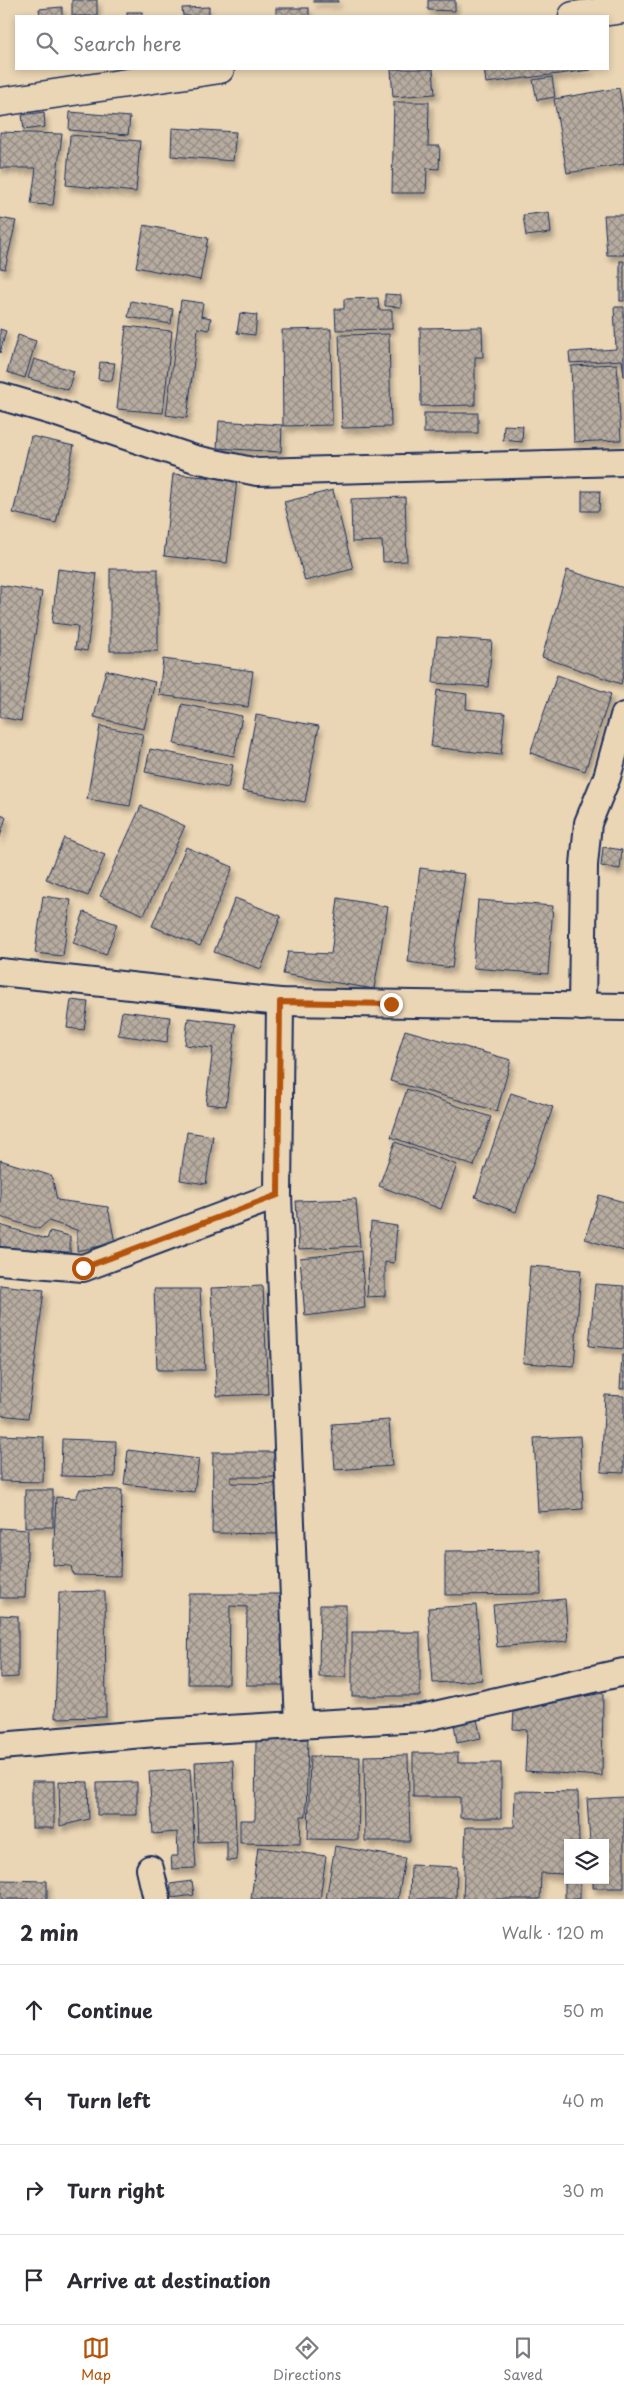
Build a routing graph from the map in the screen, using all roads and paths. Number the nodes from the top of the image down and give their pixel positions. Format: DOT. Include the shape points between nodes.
graph roads {
  1 [pos="624,9"];
  2 [pos="580,15"];
  3 [pos="213,70"];
  4 [pos="0,102"];
  5 [pos="0,396"];
  6 [pos="624,462"];
  7 [pos="624,716"];
  8 [pos="0,972"];
  9 [pos="280,1002"];
  10 [pos="582,1007"];
  11 [pos="624,1007"];
  12 [pos="278,1195"];
  13 [pos="0,1261"];
  14 [pos="624,1672"];
  15 [pos="299,1725"];
  16 [pos="0,1746"];
  17 [pos="150,1869"];
  18 [pos="157,1899"];
  1 -- 2 [label="street"];
  3 -- 4 [label="street"];
  5 -- 6 [label="street" via="195,459 257,472"];
  7 -- 10 [label="street" via="607,777 588,823 584,866"];
  8 -- 9 [label="street"];
  9 -- 10 [label="street"];
  9 -- 12 [label="street"];
  10 -- 11 [label="street"];
  12 -- 13 [label="street" via="83,1268"];
  12 -- 15 [label="street"];
  14 -- 15 [label="street" via="422,1718"];
  15 -- 16 [label="street"];
  17 -- 18 [label="street"];
}
